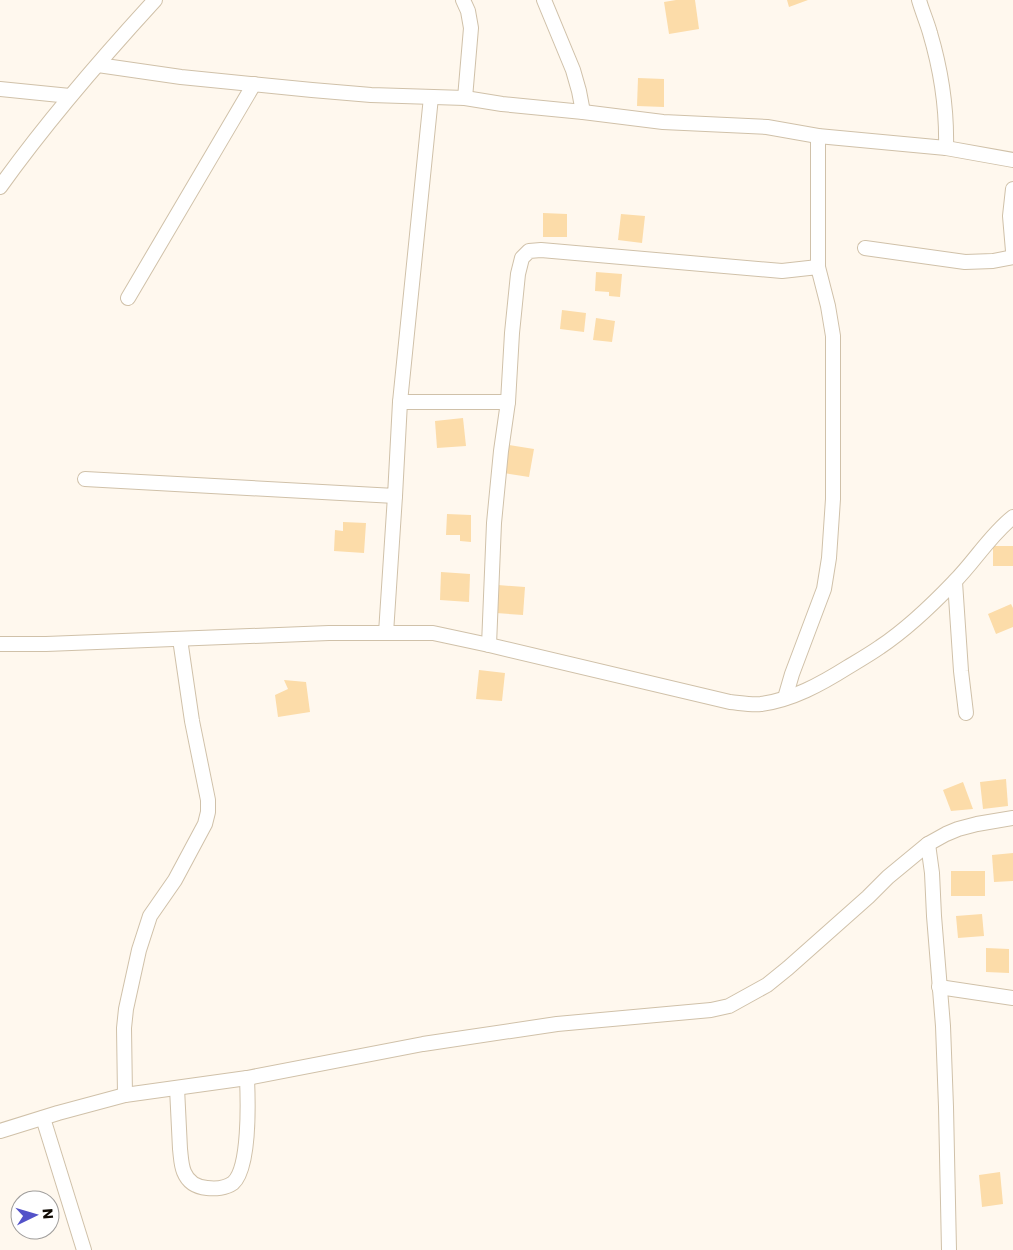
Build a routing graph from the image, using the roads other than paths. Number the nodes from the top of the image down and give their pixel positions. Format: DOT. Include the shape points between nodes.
graph roads {
  1 [pos="155,0"];
  2 [pos="463,0"];
  3 [pos="544,0"];
  4 [pos="918,0"];
  5 [pos="98,64"];
  6 [pos="254,84"];
  7 [pos="0,89"];
  8 [pos="70,96"];
  9 [pos="431,97"];
  10 [pos="464,98"];
  11 [pos="583,112"];
  12 [pos="818,136"];
  13 [pos="946,148"];
  14 [pos="1013,160"];
  15 [pos="0,187"];
  16 [pos="1013,189"];
  17 [pos="865,248"];
  18 [pos="1013,251"];
  19 [pos="1013,257"];
  20 [pos="818,267"];
  21 [pos="128,298"];
  22 [pos="400,402"];
  23 [pos="508,402"];
  24 [pos="85,478"];
  25 [pos="395,496"];
  26 [pos="1013,517"];
  27 [pos="954,582"];
  28 [pos="386,632"];
  29 [pos="180,639"];
  30 [pos="0,644"];
  31 [pos="489,645"];
  32 [pos="785,698"];
  33 [pos="966,713"];
  34 [pos="1013,818"];
  35 [pos="928,844"];
  36 [pos="939,987"];
  37 [pos="1013,998"];
  38 [pos="247,1078"];
  39 [pos="177,1088"];
  40 [pos="126,1095"];
  41 [pos="43,1118"];
  42 [pos="0,1131"];
  43 [pos="84,1250"];
  44 [pos="949,1250"];
  1 -- 5 [label="street"];
  2 -- 10 [label="street" via="471,28"];
  3 -- 11 [label="street" via="573,70"];
  4 -- 13 [label="street" via="930,32 941,79"];
  5 -- 6 [label="street"];
  5 -- 8 [label="street"];
  6 -- 9 [label="street"];
  6 -- 21 [label="street"];
  7 -- 8 [label="street"];
  8 -- 15 [label="street"];
  9 -- 10 [label="street"];
  9 -- 22 [label="street"];
  10 -- 11 [label="street"];
  11 -- 12 [label="street" via="663,122 767,126"];
  12 -- 13 [label="street"];
  12 -- 20 [label="street"];
  13 -- 14 [label="street"];
  16 -- 18 [label="street" via="1010,216"];
  17 -- 19 [label="street" via="965,262"];
  20 -- 23 [label="street" via="782,271 529,251 522,258 518,274"];
  20 -- 32 [label="street" via="833,336 832,519 824,589"];
  22 -- 23 [label="street"];
  22 -- 25 [label="street"];
  23 -- 31 [label="street" via="494,514"];
  24 -- 25 [label="street"];
  25 -- 28 [label="street"];
  26 -- 27 [label="street"];
  27 -- 32 [label="street" via="880,647 834,676"];
  27 -- 33 [label="street"];
  28 -- 29 [label="street"];
  28 -- 31 [label="street" via="433,633"];
  29 -- 30 [label="street"];
  29 -- 40 [label="street" via="208,812 205,824 175,880 150,916 139,950 124,1028"];
  31 -- 32 [label="street" via="730,702 762,704"];
  34 -- 35 [label="street" via="958,829"];
  35 -- 36 [label="street"];
  35 -- 38 [label="street" via="788,968 767,985 729,1006 515,1030 422,1044"];
  36 -- 37 [label="street"];
  36 -- 44 [label="street"];
  38 -- 39 [label="street"];
  38 -- 39 [label="street" via="245,1150 237,1178 221,1188 198,1186 190,1182 184,1173"];
  39 -- 40 [label="street"];
  40 -- 41 [label="street"];
  41 -- 42 [label="street"];
  41 -- 43 [label="street"];
}
